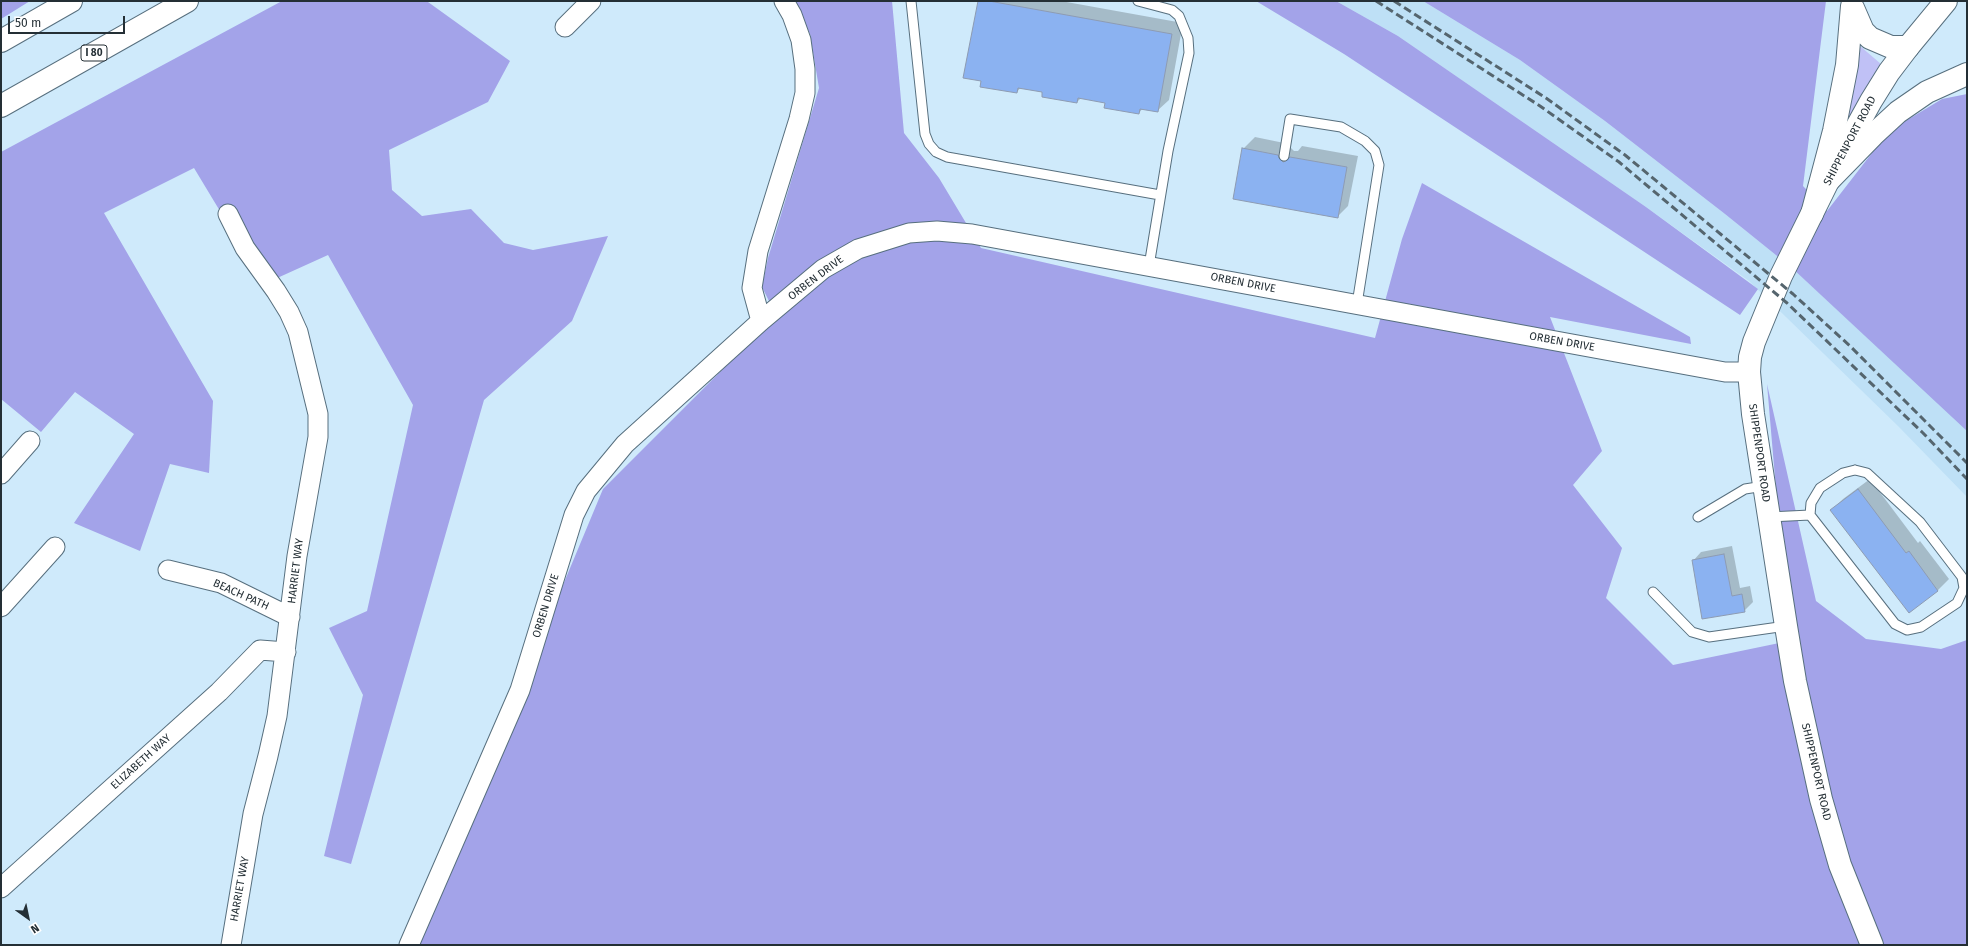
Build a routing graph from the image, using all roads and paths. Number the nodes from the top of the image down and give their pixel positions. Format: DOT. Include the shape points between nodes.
graph roads {
  1 [pos="71,1"];
  2 [pos="187,1"];
  3 [pos="591,1"];
  4 [pos="784,1"];
  5 [pos="911,1"];
  6 [pos="1138,1"];
  7 [pos="1946,1"];
  8 [pos="1852,4"];
  9 [pos="565,27"];
  10 [pos="1,41"];
  11 [pos="1908,47"];
  12 [pos="1967,74"];
  13 [pos="1,106"];
  14 [pos="1284,156"];
  15 [pos="1829,180"];
  16 [pos="1160,195"];
  17 [pos="228,214"];
  18 [pos="1812,214"];
  19 [pos="1148,266"];
  20 [pos="1356,304"];
  21 [pos="761,321"];
  22 [pos="1749,372"];
  23 [pos="30,441"];
  24 [pos="1,474"];
  25 [pos="1764,486"];
  26 [pos="1810,515"];
  27 [pos="1698,517"];
  28 [pos="1769,517"];
  29 [pos="55,547"];
  30 [pos="168,570"];
  31 [pos="1653,592"];
  32 [pos="1,607"];
  33 [pos="290,617"];
  34 [pos="1786,626"];
  35 [pos="286,652"];
  36 [pos="1,888"];
  37 [pos="231,945"];
  38 [pos="409,945"];
  39 [pos="1872,945"];
  1 -- 10 [label="main road"];
  2 -- 13 [label="main road, I 80"];
  3 -- 9 [label="street"];
  4 -- 21 [label="street" via="792,15 800,40 805,69 804,93 799,119 758,252 752,288"];
  5 -- 16 [label="lane" via="925,134 936,152 948,157"];
  6 -- 16 [label="lane" via="1172,10 1184,24 1188,38 1189,53"];
  7 -- 11 [label="main road, SHIPPENPORT ROAD"];
  8 -- 11 [label="main road" via="1863,31 1870,38 1891,47"];
  8 -- 18 [label="main road" via="1847,65 1834,130"];
  11 -- 15 [label="main road, SHIPPENPORT ROAD" via="1871,100"];
  12 -- 15 [label="main road" via="1927,92 1898,112"];
  14 -- 20 [label="lane" via="1290,119 1341,128 1365,141 1375,151 1379,165"];
  15 -- 18 [label="main road, SHIPPENPORT ROAD"];
  16 -- 19 [label="lane"];
  17 -- 33 [label="street, HARRIET WAY" via="245,248 276,291 295,325 318,414 318,437 297,556"];
  18 -- 22 [label="main road, SHIPPENPORT ROAD" via="1758,330 1750,357"];
  19 -- 20 [label="street, ORBEN DRIVE"];
  19 -- 21 [label="street, ORBEN DRIVE" via="972,234 937,231 909,233 841,257 804,284"];
  20 -- 22 [label="street, ORBEN DRIVE" via="1725,372"];
  21 -- 38 [label="street, ORBEN DRIVE" via="625,444 586,491 574,515 520,690"];
  22 -- 25 [label="main road, SHIPPENPORT ROAD"];
  23 -- 24 [label="street"];
  25 -- 27 [label="lane" via="1745,489"];
  25 -- 28 [label="main road, SHIPPENPORT ROAD"];
  26 -- 26 [label="lane" via="1895,624 1901,628 1907,630 1921,627 1953,606 1960,598 1964,588 1960,572 1920,522 1866,474 1855,470 1843,473 1820,488 1811,503"];
  26 -- 28 [label="lane"];
  28 -- 34 [label="main road, SHIPPENPORT ROAD"];
  29 -- 32 [label="street"];
  30 -- 33 [label="street, BEACH PATH" via="221,583"];
  31 -- 34 [label="lane" via="1692,632 1709,637"];
  33 -- 35 [label="street, HARRIET WAY"];
  34 -- 39 [label="main road, SHIPPENPORT ROAD" via="1795,681 1821,799 1840,865"];
  35 -- 36 [label="street, ELIZABETH WAY" via="260,650 219,692"];
  35 -- 37 [label="street, HARRIET WAY" via="277,716 253,814"];
}
